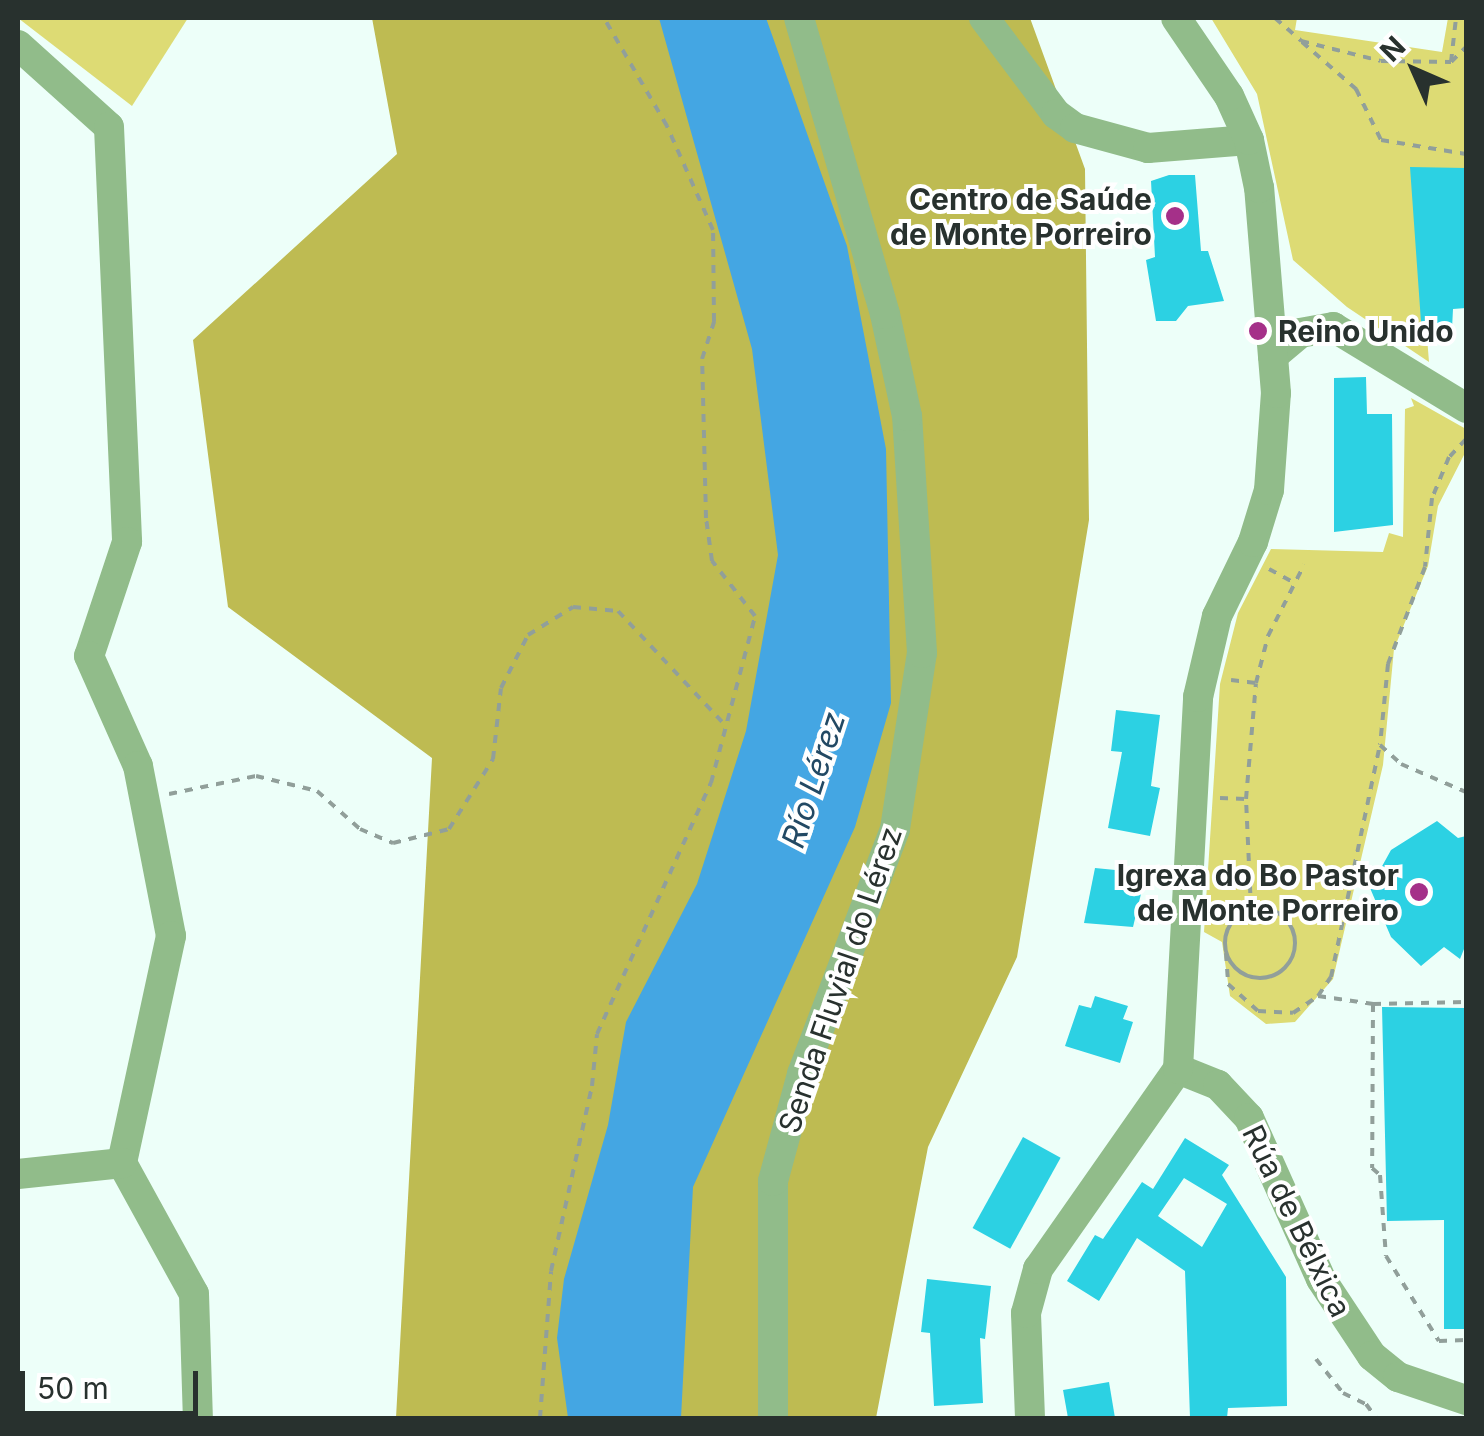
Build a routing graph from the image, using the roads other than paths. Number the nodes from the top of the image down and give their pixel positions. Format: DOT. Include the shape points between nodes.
graph roads {
  1 [pos="800,18"];
  2 [pos="984,18"];
  3 [pos="1176,18"];
  4 [pos="18,45"];
  5 [pos="1250,140"];
  6 [pos="1273,356"];
  7 [pos="1466,408"];
  8 [pos="1178,1069"];
  9 [pos="122,1163"];
  10 [pos="18,1174"];
  11 [pos="1445,1405"];
  12 [pos="198,1418"];
  13 [pos="774,1418"];
  14 [pos="1030,1418"];
  1 -- 13 [label="street, Senda Fluvial do Lérez" via="885,314 906,416 922,652 895,829 802,1074 773,1180"];
  2 -- 5 [label="street" via="1056,114 1074,128 1148,148"];
  3 -- 5 [label="street" via="1230,96"];
  4 -- 9 [label="street" via="108,127 128,542 89,656 138,766 170,936"];
  5 -- 6 [label="street"];
  6 -- 7 [label="street" via="1300,333 1333,327"];
  6 -- 8 [label="street" via="1269,490 1253,542 1217,616 1198,697"];
  8 -- 11 [label="street, Rúa de Bélxica" via="1218,1085 1250,1118 1342,1320 1398,1378"];
  8 -- 14 [label="street" via="1038,1268 1026,1313"];
  9 -- 10 [label="street"];
  9 -- 12 [label="street" via="194,1294"];
}
